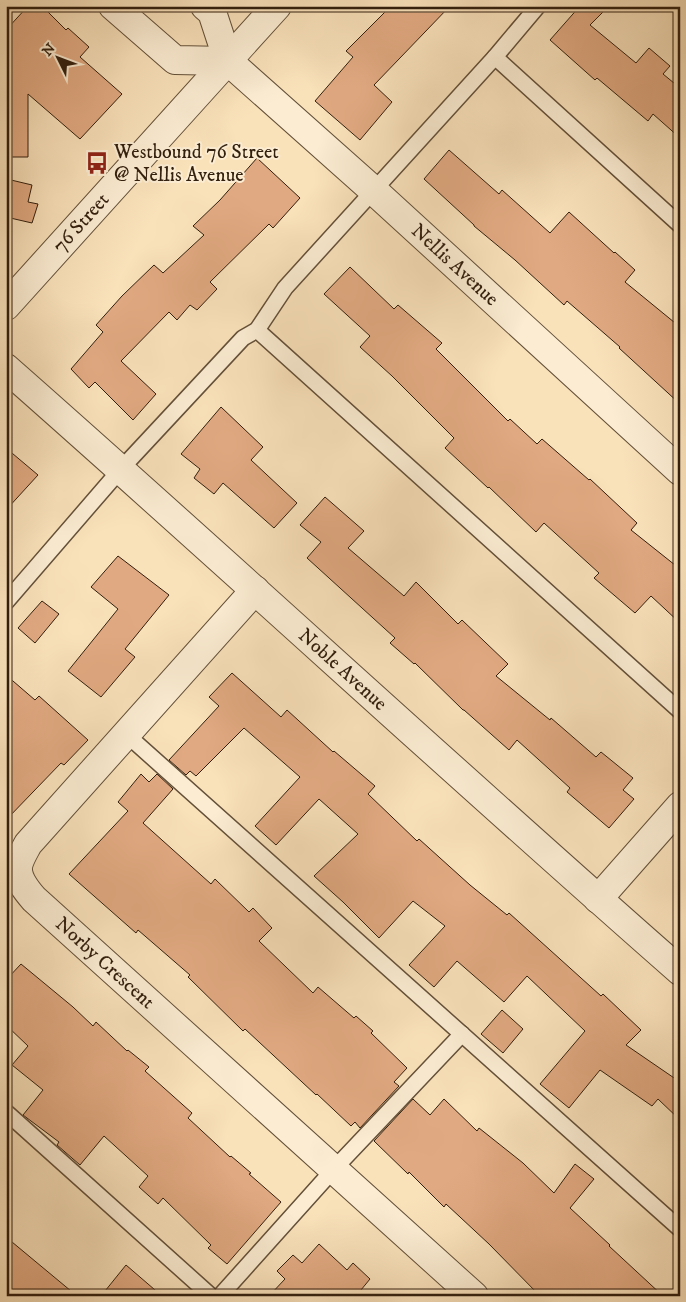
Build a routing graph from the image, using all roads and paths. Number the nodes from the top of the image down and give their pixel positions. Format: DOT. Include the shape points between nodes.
graph roads {
  1 [pos="113,6"];
  2 [pos="205,6"];
  3 [pos="276,6"];
  4 [pos="538,6"];
  5 [pos="495,57"];
  6 [pos="228,62"];
  7 [pos="373,190"];
  8 [pos="680,224"];
  9 [pos="6,306"];
  10 [pos="257,330"];
  11 [pos="6,368"];
  12 [pos="121,469"];
  13 [pos="680,471"];
  14 [pos="255,590"];
  15 [pos="6,602"];
  16 [pos="680,711"];
  17 [pos="126,734"];
  18 [pos="680,806"];
  19 [pos="598,899"];
  20 [pos="680,971"];
  21 [pos="462,1034"];
  22 [pos="6,1112"];
  23 [pos="334,1169"];
  24 [pos="680,1229"];
  25 [pos="211,1296"];
  26 [pos="220,1296"];
  27 [pos="474,1296"];
  1 -- 6 [label="street" via="175,60"];
  2 -- 6 [label="street" via="212,12"];
  3 -- 6 [label="street, 76 Street"];
  4 -- 5 [label="lane"];
  5 -- 7 [label="lane"];
  5 -- 8 [label="lane"];
  6 -- 7 [label="street, Nellis Avenue"];
  6 -- 9 [label="street, 76 Street"];
  7 -- 10 [label="lane" via="285,288"];
  7 -- 13 [label="street, Nellis Avenue"];
  10 -- 12 [label="lane" via="243,338"];
  10 -- 16 [label="lane"];
  11 -- 12 [label="street, Noble Avenue"];
  12 -- 14 [label="street, Noble Avenue"];
  12 -- 15 [label="lane"];
  14 -- 17 [label="street, Norby Crescent"];
  14 -- 19 [label="street, Noble Avenue"];
  17 -- 21 [label="lane"];
  17 -- 23 [label="street, Norby Crescent" via="28,844 18,866 19,876 34,899"];
  18 -- 19 [label="street"];
  19 -- 20 [label="street, Noble Avenue"];
  21 -- 23 [label="lane"];
  21 -- 24 [label="lane"];
  22 -- 25 [label="lane"];
  23 -- 26 [label="lane"];
  23 -- 27 [label="street, Norby Crescent"];
}
